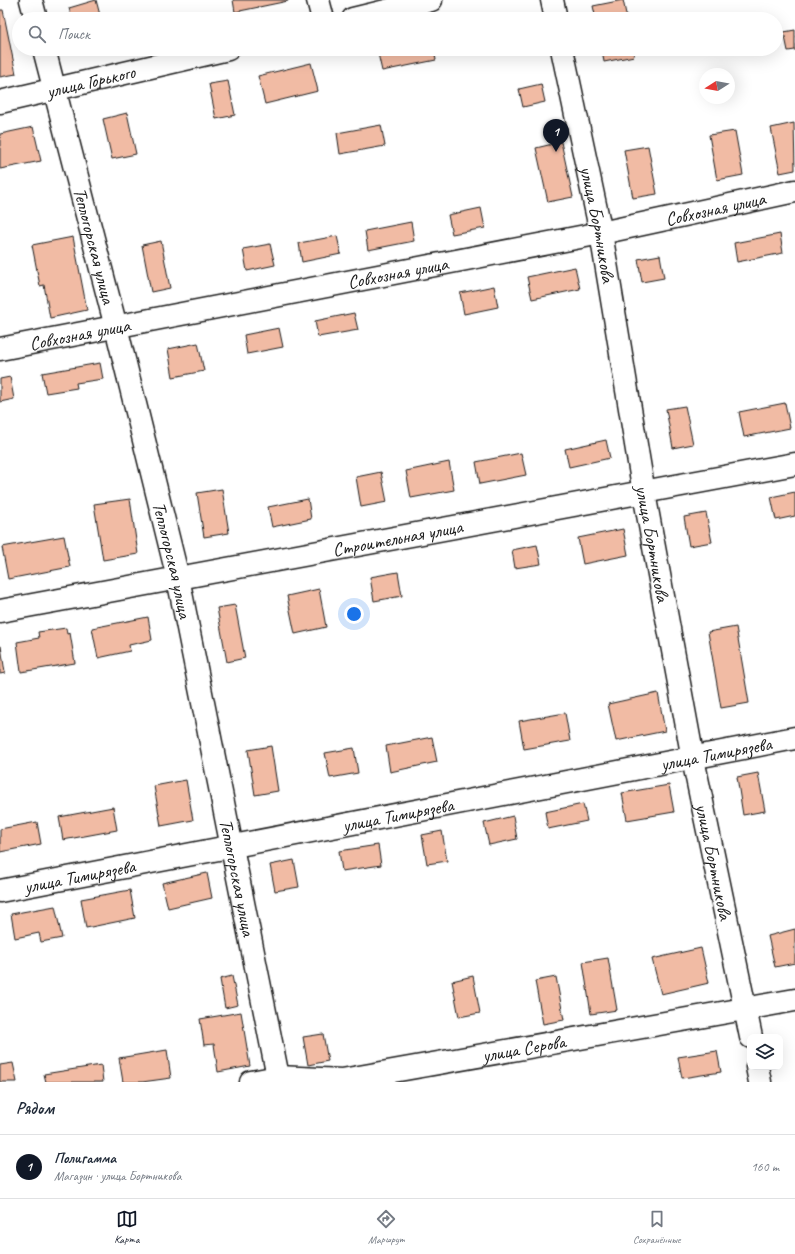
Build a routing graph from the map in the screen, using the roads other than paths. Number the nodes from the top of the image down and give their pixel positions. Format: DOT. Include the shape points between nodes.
graph roads {
  1 [pos="31,0"];
  2 [pos="318,0"];
  3 [pos="431,0"];
  4 [pos="552,0"];
  5 [pos="34,12"];
  6 [pos="321,12"];
  7 [pos="382,12"];
  8 [pos="555,12"];
  9 [pos="46,56"];
  10 [pos="198,56"];
  11 [pos="563,56"];
  12 [pos="55,90"];
  13 [pos="0,102"];
  14 [pos="795,191"];
  15 [pos="601,233"];
  16 [pos="116,326"];
  17 [pos="0,349"];
  18 [pos="795,464"];
  19 [pos="644,493"];
  20 [pos="178,578"];
  21 [pos="0,611"];
  22 [pos="795,738"];
  23 [pos="693,759"];
  24 [pos="232,847"];
  25 [pos="0,891"];
  26 [pos="795,1000"];
  27 [pos="745,1009"];
  28 [pos="750,1034"];
  29 [pos="758,1070"];
  30 [pos="278,1077"];
  31 [pos="251,1082"];
  32 [pos="760,1082"];
  1 -- 5 [label="street"];
  2 -- 6 [label="street"];
  3 -- 7 [label="street"];
  4 -- 8 [label="street"];
  9 -- 12 [label="street, Теплогорская улица"];
  10 -- 12 [label="street, улица Горького"];
  11 -- 15 [label="street, улица Бортникова"];
  12 -- 13 [label="street, улица Горького"];
  12 -- 16 [label="street, Теплогорская улица"];
  14 -- 15 [label="street, Совхозная улица"];
  15 -- 16 [label="street, Совхозная улица"];
  15 -- 19 [label="street, улица Бортникова"];
  16 -- 17 [label="street, Совхозная улица"];
  16 -- 20 [label="street, Теплогорская улица"];
  18 -- 19 [label="street, Строительная улица"];
  19 -- 20 [label="street, Строительная улица"];
  19 -- 23 [label="street, улица Бортникова"];
  20 -- 21 [label="street, Строительная улица"];
  20 -- 24 [label="street, Теплогорская улица"];
  22 -- 23 [label="street, улица Тимирязева"];
  23 -- 24 [label="street, улица Тимирязева"];
  23 -- 27 [label="street, улица Бортникова"];
  24 -- 25 [label="street, улица Тимирязева"];
  24 -- 30 [label="street, Теплогорская улица"];
  26 -- 27 [label="street, улица Серова"];
  27 -- 28 [label="street, улица Бортникова"];
  27 -- 30 [label="street, улица Серова" via="342,1080"];
  29 -- 32 [label="street"];
  30 -- 31 [label="street, улица Серова"];
}
